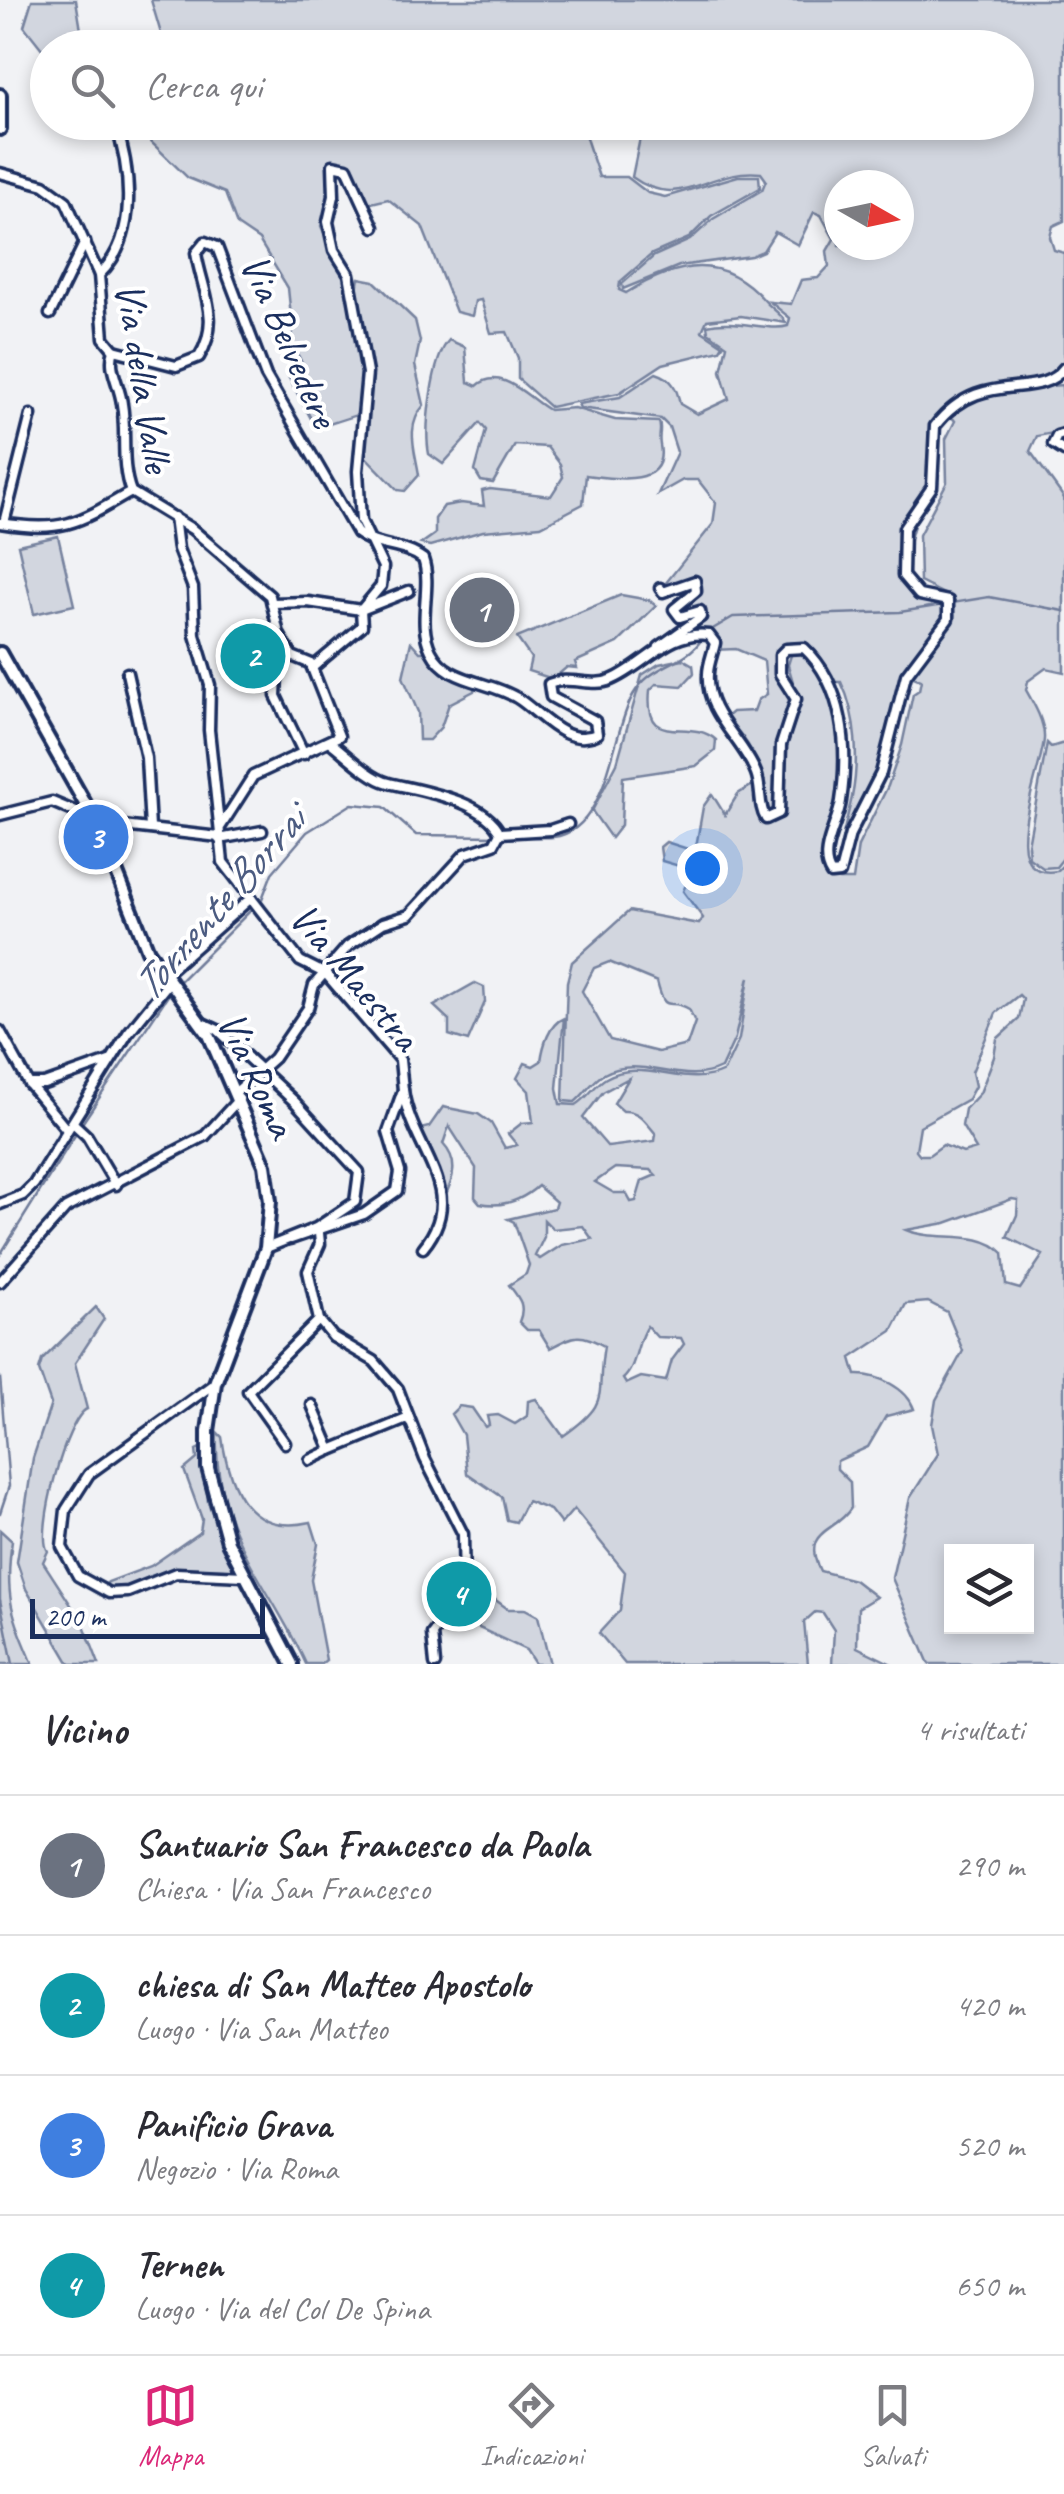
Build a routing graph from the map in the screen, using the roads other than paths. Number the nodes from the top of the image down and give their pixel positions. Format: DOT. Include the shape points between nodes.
graph roads {
  1 [pos="0,96"];
  2 [pos="0,130"];
  3 [pos="121,140"];
  4 [pos="0,173"];
  5 [pos="374,228"];
  6 [pos="85,242"];
  7 [pos="99,275"];
  8 [pos="50,314"];
  9 [pos="114,350"];
  10 [pos="1064,368"];
  11 [pos="31,415"];
  12 [pos="1064,434"];
  13 [pos="1064,451"];
  14 [pos="131,492"];
  15 [pos="174,517"];
  16 [pos="2,523"];
  17 [pos="371,544"];
  18 [pos="660,588"];
  19 [pos="409,591"];
  20 [pos="272,603"];
  21 [pos="361,610"];
  22 [pos="278,634"];
  23 [pos="656,650"];
  24 [pos="0,653"];
  25 [pos="314,666"];
  26 [pos="127,673"];
  27 [pos="330,742"];
  28 [pos="304,754"];
  29 [pos="90,813"];
  30 [pos="0,815"];
  31 [pos="568,824"];
  32 [pos="221,826"];
  33 [pos="150,828"];
  34 [pos="100,830"];
  35 [pos="262,831"];
  36 [pos="499,835"];
  37 [pos="219,838"];
  38 [pos="252,900"];
  39 [pos="324,974"];
  40 [pos="169,979"];
  41 [pos="202,1022"];
  42 [pos="0,1032"];
  43 [pos="110,1061"];
  44 [pos="261,1071"];
  45 [pos="29,1084"];
  46 [pos="404,1090"];
  47 [pos="238,1095"];
  48 [pos="72,1127"];
  49 [pos="116,1185"];
  50 [pos="0,1204"];
  51 [pos="319,1233"];
  52 [pos="292,1239"];
  53 [pos="266,1248"];
  54 [pos="423,1248"];
  55 [pos="0,1282"];
  56 [pos="319,1320"];
  57 [pos="216,1382"];
  58 [pos="312,1405"];
  59 [pos="408,1418"];
  60 [pos="285,1443"];
  61 [pos="330,1450"];
  62 [pos="310,1460"];
  63 [pos="244,1576"];
  64 [pos="292,1664"];
  65 [pos="435,1664"];
  1 -- 2 [label="main road"];
  3 -- 7 [label="street" via="127,222"];
  4 -- 6 [label="street, Via della Valle" via="60,194"];
  5 -- 17 [label="street" via="347,168 332,165 328,222 349,274 368,373 358,471 361,521"];
  6 -- 7 [label="street, Via della Valle"];
  6 -- 8 [label="street"];
  7 -- 9 [label="street, Via della Valle" via="104,338"];
  9 -- 14 [label="street, Via della Valle" via="110,361 122,404"];
  9 -- 17 [label="street, Via Belvedere" via="176,366 200,357 211,316 196,253 211,243 266,376 336,500"];
  10 -- 23 [label="street" via="1047,384 970,394 935,426 932,486 904,528 903,576 920,595 948,602 948,619 906,675 881,774 850,834 840,873 831,874 825,861 842,797 839,702 804,648 786,648 780,655 780,674 796,699 781,745 780,813 766,820 757,774 709,690 714,643 706,635"];
  11 -- 16 [label="street"];
  12 -- 13 [label="street" via="1053,444"];
  14 -- 15 [label="street, Via della Valle"];
  14 -- 16 [label="street" via="80,523"];
  15 -- 20 [label="street, Via della Valle"];
  15 -- 32 [label="street" via="210,685"];
  17 -- 21 [label="street" via="383,580"];
  17 -- 23 [label="street" via="423,558 423,624 441,667 517,698 556,729 598,734 586,714 551,698 550,684 610,681"];
  18 -- 23 [label="street" via="695,581 696,591 674,609 680,618 700,610 700,618"];
  19 -- 21 [label="street"];
  20 -- 21 [label="street"];
  20 -- 22 [label="street"];
  21 -- 25 [label="street" via="362,626"];
  22 -- 25 [label="street" via="292,656"];
  22 -- 28 [label="street" via="276,696"];
  24 -- 29 [label="main road, Via Roma"];
  25 -- 27 [label="street" via="339,736"];
  26 -- 33 [label="street" via="146,758"];
  27 -- 28 [label="street"];
  27 -- 36 [label="street" via="389,783 487,813"];
  28 -- 32 [label="street" via="253,776"];
  29 -- 30 [label="street" via="52,802"];
  29 -- 34 [label="main road, Via Roma"];
  31 -- 36 [label="street"];
  32 -- 37 [label="street"];
  33 -- 34 [label="street"];
  33 -- 37 [label="street"];
  34 -- 40 [label="main road, Via Roma" via="140,936"];
  35 -- 37 [label="street"];
  36 -- 39 [label="street" via="450,867 410,915 348,946"];
  37 -- 38 [label="street, Via Maestra" via="223,862"];
  38 -- 39 [label="street, Via Maestra" via="300,961"];
  38 -- 40 [label="street"];
  39 -- 44 [label="street" via="308,1008"];
  39 -- 46 [label="street, Via Maestra" via="399,1058"];
  40 -- 41 [label="main road, Via Roma"];
  40 -- 43 [label="street"];
  41 -- 44 [label="street"];
  41 -- 47 [label="main road, Via Roma"];
  42 -- 45 [label="street"];
  43 -- 45 [label="street"];
  43 -- 48 [label="street"];
  44 -- 47 [label="street"];
  44 -- 52 [label="street" via="359,1172 355,1202"];
  45 -- 48 [label="street"];
  46 -- 51 [label="street, Via Maestra" via="388,1132 400,1172 398,1191"];
  46 -- 54 [label="street" via="406,1112 440,1186 440,1227"];
  47 -- 49 [label="street" via="204,1136"];
  47 -- 53 [label="main road, Via Roma" via="265,1164"];
  48 -- 49 [label="street" via="87,1136"];
  48 -- 50 [label="street" via="28,1190"];
  49 -- 55 [label="street" via="66,1208"];
  51 -- 52 [label="street, Via Maestra"];
  51 -- 56 [label="street" via="308,1277"];
  52 -- 53 [label="street"];
  53 -- 57 [label="main road, Via Roma"];
  56 -- 59 [label="street" via="333,1337 374,1361 398,1389"];
  56 -- 60 [label="street" via="248,1391"];
  57 -- 63 [label="main road, Via Roma" via="208,1431 211,1486"];
  57 -- 63 [label="street" via="88,1474 66,1510 62,1547 78,1576 110,1593 184,1572"];
  58 -- 61 [label="street"];
  59 -- 61 [label="street"];
  59 -- 65 [label="street" via="463,1534 464,1593 432,1634"];
  61 -- 62 [label="street"];
  63 -- 64 [label="main road, Via Roma"];
}
